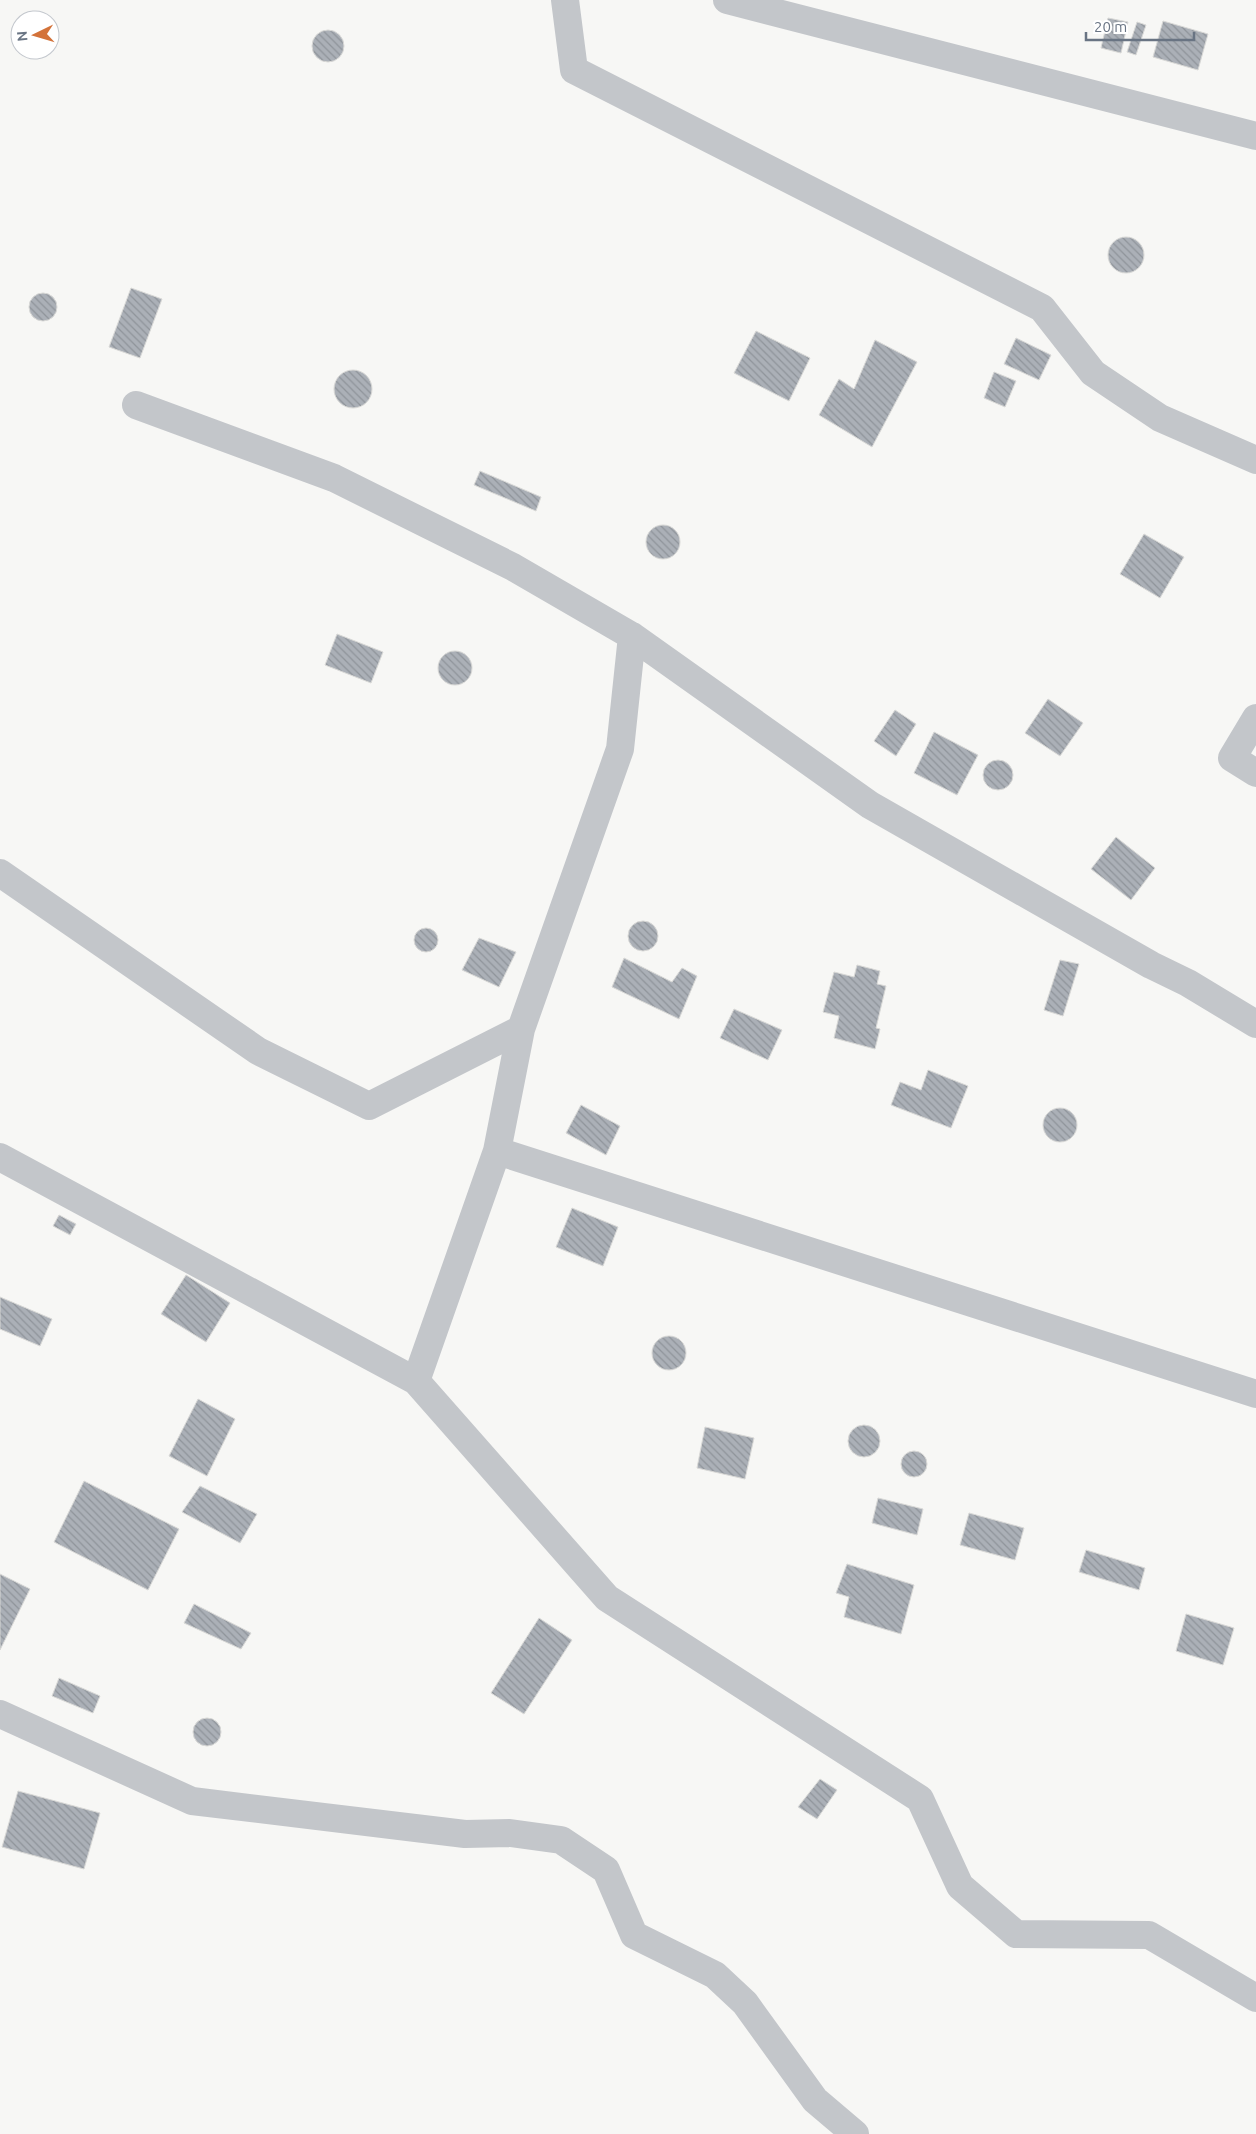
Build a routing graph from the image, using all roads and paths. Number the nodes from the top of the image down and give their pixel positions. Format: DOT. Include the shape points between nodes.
graph roads {
  1 [pos="565,0"];
  2 [pos="727,0"];
  3 [pos="1256,136"];
  4 [pos="136,405"];
  5 [pos="1256,460"];
  6 [pos="632,636"];
  7 [pos="1256,718"];
  8 [pos="1256,773"];
  9 [pos="0,873"];
  10 [pos="1256,1024"];
  11 [pos="521,1029"];
  12 [pos="497,1151"];
  13 [pos="0,1157"];
  14 [pos="416,1381"];
  15 [pos="1256,1394"];
  16 [pos="0,1714"];
  17 [pos="1256,1998"];
  18 [pos="854,2134"];
  1 -- 5 [label="street" via="574,70 1042,308 1094,373 1160,418"];
  2 -- 3 [label="street"];
  4 -- 6 [label="street" via="334,478 513,567"];
  6 -- 10 [label="street" via="870,805"];
  6 -- 11 [label="street" via="620,749"];
  7 -- 8 [label="street" via="1232,758"];
  9 -- 11 [label="street" via="258,1050 369,1106"];
  11 -- 12 [label="street"];
  12 -- 14 [label="street"];
  12 -- 15 [label="street"];
  13 -- 14 [label="street"];
  14 -- 17 [label="street" via="607,1598 920,1799 960,1886 1016,1934 1149,1935"];
  16 -- 18 [label="street" via="192,1801 465,1834 510,1833 561,1840 606,1870 634,1936 715,1975 745,2003 815,2100"];
}
